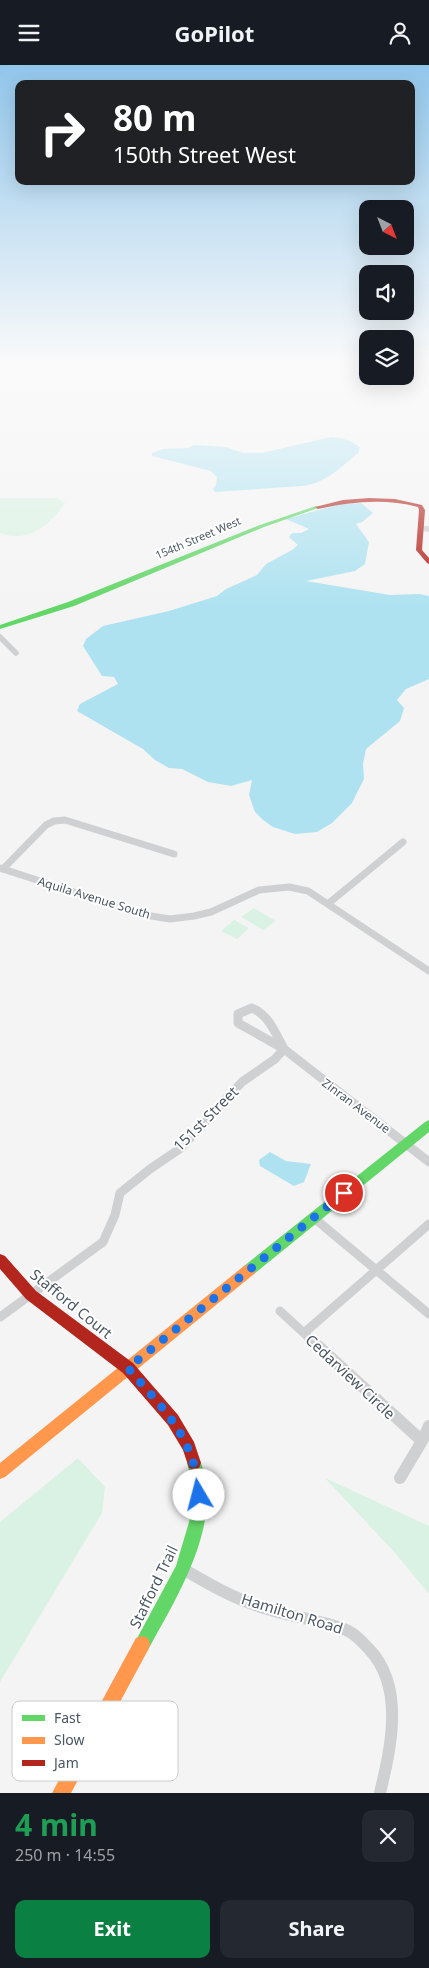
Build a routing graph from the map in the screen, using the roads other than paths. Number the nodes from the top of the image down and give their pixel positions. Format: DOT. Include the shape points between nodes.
graph roads {
  1 [pos="425,529"];
  2 [pos="429,562"];
  3 [pos="0,627"];
  4 [pos="0,637"];
  5 [pos="16,653"];
  6 [pos="403,842"];
  7 [pos="174,854"];
  8 [pos="1,868"];
  9 [pos="329,903"];
  10 [pos="429,971"];
  11 [pos="284,1049"];
  12 [pos="429,1125"];
  13 [pos="405,1143"];
  14 [pos="429,1162"];
  15 [pos="314,1218"];
  16 [pos="429,1224"];
  17 [pos="0,1260"];
  18 [pos="377,1270"];
  19 [pos="31,1295"];
  20 [pos="280,1311"];
  21 [pos="429,1313"];
  22 [pos="0,1317"];
  23 [pos="304,1333"];
  24 [pos="128,1368"];
  25 [pos="429,1426"];
  26 [pos="422,1441"];
  27 [pos="0,1472"];
  28 [pos="400,1478"];
  29 [pos="183,1569"];
  30 [pos="111,1701"];
  31 [pos="68,1781"];
  32 [pos="61,1793"];
  33 [pos="380,1793"];
  1 -- 2 [label="street" via="419,550"];
  1 -- 3 [label="street, 154th Street West" via="422,510 412,503 360,500 296,511 139,576"];
  4 -- 5 [label="street"];
  6 -- 9 [label="street"];
  7 -- 8 [label="street" via="65,820 46,825"];
  8 -- 9 [label="street, Aquila Avenue South" via="145,915 170,919 211,912 259,890 275,887 308,891"];
  9 -- 10 [label="street, Aquila Avenue South"];
  11 -- 11 [label="street, Zinran Avenue" via="271,1022 260,1010 252,1008 238,1014 238,1023"];
  11 -- 13 [label="street, Zinran Avenue"];
  11 -- 19 [label="street, 151st Street" via="242,1082 181,1148 120,1193 103,1242"];
  12 -- 13 [label="street"];
  13 -- 14 [label="street, Zinran Avenue"];
  13 -- 15 [label="street"];
  15 -- 18 [label="street"];
  15 -- 24 [label="street"];
  16 -- 18 [label="street"];
  17 -- 19 [label="street, Stafford Court"];
  18 -- 21 [label="street"];
  18 -- 23 [label="street"];
  19 -- 22 [label="street, 151st Street"];
  19 -- 24 [label="street, Stafford Court"];
  20 -- 23 [label="street, Cedarview Circle"];
  23 -- 26 [label="street, Cedarview Circle"];
  24 -- 27 [label="street"];
  24 -- 29 [label="street, Stafford Trail" via="173,1420 189,1447 198,1478 200,1511"];
  25 -- 26 [label="street"];
  26 -- 28 [label="street"];
  29 -- 30 [label="street, Stafford Trail"];
  29 -- 33 [label="street, Hamilton Road" via="257,1606 347,1630 375,1655 386,1674 392,1697 389,1755"];
  31 -- 32 [label="street, Stafford Trail"];
}
